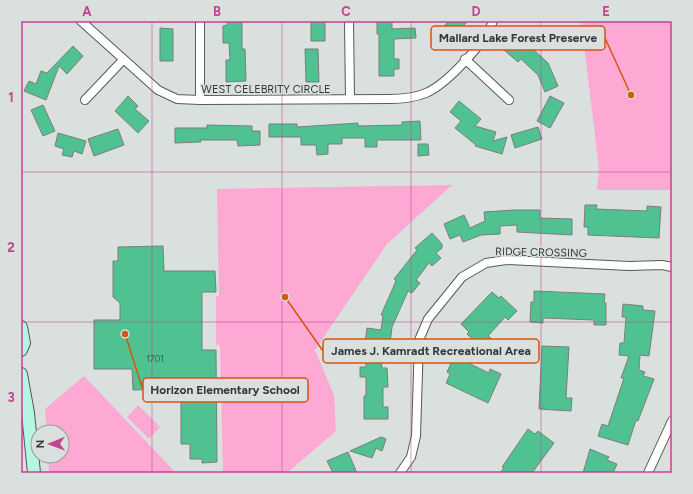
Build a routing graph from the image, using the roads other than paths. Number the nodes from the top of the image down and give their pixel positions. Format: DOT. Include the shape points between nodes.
graph roads {
  1 [pos="81,21"];
  2 [pos="200,21"];
  3 [pos="349,21"];
  4 [pos="493,21"];
  5 [pos="465,59"];
  6 [pos="123,60"];
  7 [pos="84,100"];
  8 [pos="200,100"];
  9 [pos="350,100"];
  10 [pos="509,100"];
  11 [pos="671,266"];
  12 [pos="21,327"];
  13 [pos="21,350"];
  14 [pos="21,374"];
  15 [pos="672,421"];
  16 [pos="34,473"];
  17 [pos="400,473"];
  18 [pos="648,473"];
  1 -- 6 [label="street, WEST CELEBRITY CIRCLE"];
  2 -- 8 [label="street"];
  3 -- 9 [label="street"];
  4 -- 5 [label="street, WEST CELEBRITY CIRCLE"];
  5 -- 9 [label="street, WEST CELEBRITY CIRCLE" via="446,79 417,96"];
  5 -- 10 [label="street"];
  6 -- 7 [label="street"];
  6 -- 8 [label="street, WEST CELEBRITY CIRCLE" via="158,90 177,99"];
  8 -- 9 [label="street, WEST CELEBRITY CIRCLE"];
  11 -- 17 [label="street, RIDGE CROSSING" via="506,260 486,263 462,277 428,319 419,340 416,436 411,457"];
  12 -- 13 [label="main road" via="24,343"];
  14 -- 16 [label="main road"];
  15 -- 18 [label="street"];
}
